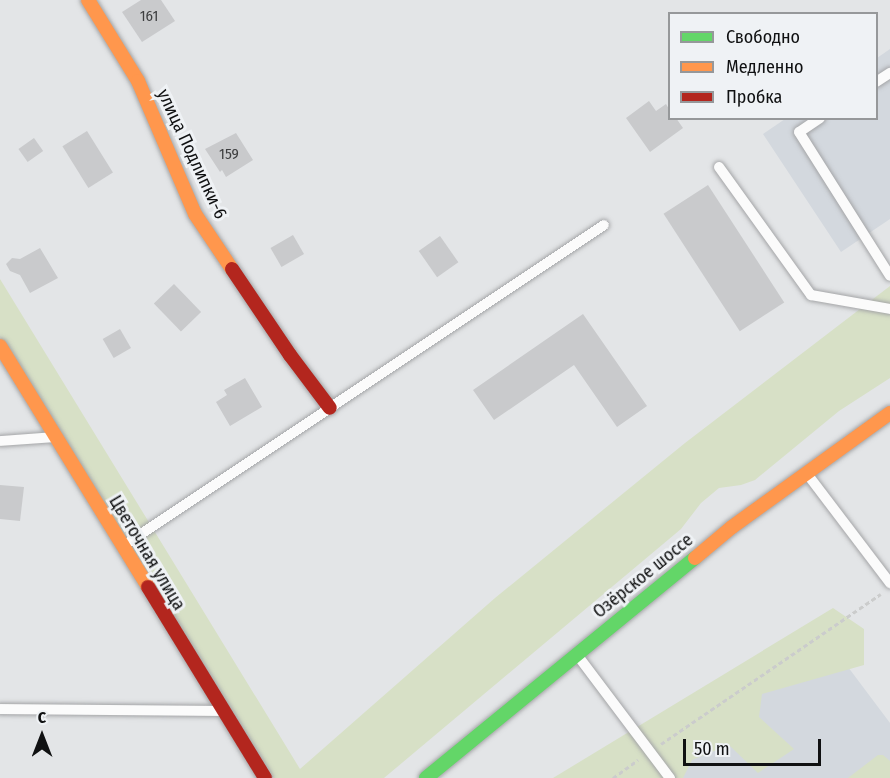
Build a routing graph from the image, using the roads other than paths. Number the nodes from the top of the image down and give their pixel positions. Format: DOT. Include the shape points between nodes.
graph roads {
  1 [pos="88,0"];
  2 [pos="817,120"];
  3 [pos="719,167"];
  4 [pos="604,225"];
  5 [pos="890,276"];
  6 [pos="890,309"];
  7 [pos="0,346"];
  8 [pos="330,408"];
  9 [pos="890,413"];
  10 [pos="56,437"];
  11 [pos="0,441"];
  12 [pos="806,472"];
  13 [pos="122,546"];
  14 [pos="890,583"];
  15 [pos="576,653"];
  16 [pos="0,709"];
  17 [pos="223,711"];
  18 [pos="265,778"];
  19 [pos="426,778"];
  20 [pos="670,778"];
  1 -- 8 [label="street, улица Подлипки-6" via="138,81 195,214"];
  2 -- 5 [label="lane" via="799,132"];
  3 -- 6 [label="lane" via="811,295"];
  4 -- 8 [label="lane"];
  7 -- 10 [label="street, Цветочная улица"];
  8 -- 13 [label="lane"];
  9 -- 12 [label="street, Озёрское шоссе"];
  10 -- 11 [label="lane"];
  10 -- 13 [label="street, Цветочная улица"];
  12 -- 14 [label="lane"];
  12 -- 15 [label="street, Озёрское шоссе"];
  13 -- 17 [label="street, Цветочная улица"];
  15 -- 19 [label="street, Озёрское шоссе"];
  15 -- 20 [label="lane"];
  16 -- 17 [label="lane"];
  17 -- 18 [label="street, Цветочная улица"];
}
